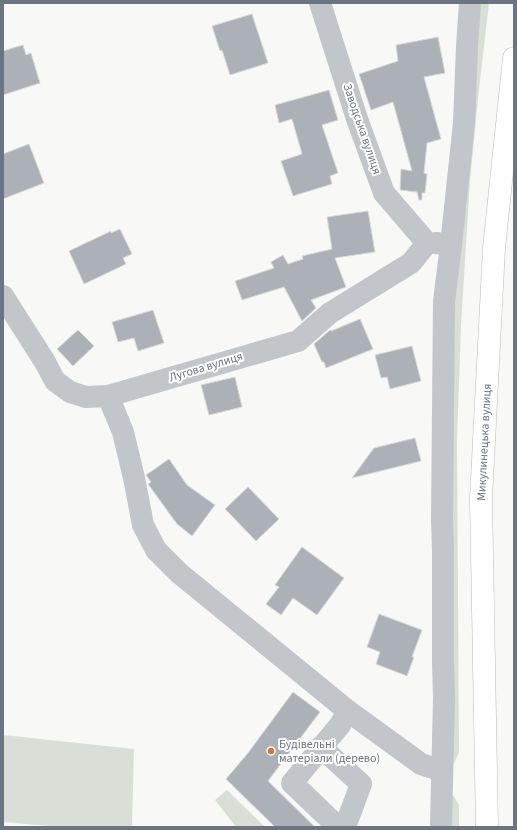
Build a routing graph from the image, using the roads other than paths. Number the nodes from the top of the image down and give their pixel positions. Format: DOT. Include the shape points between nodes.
graph roads {
  1 [pos="320,3"];
  2 [pos="470,3"];
  3 [pos="514,58"];
  4 [pos="427,243"];
  5 [pos="451,244"];
  6 [pos="3,296"];
  7 [pos="108,396"];
  8 [pos="348,711"];
  9 [pos="321,747"];
  10 [pos="442,771"];
  11 [pos="338,827"];
  12 [pos="345,827"];
  13 [pos="441,827"];
  14 [pos="487,827"];
  1 -- 4 [label="street, Заводська вулиця" via="384,193"];
  2 -- 5 [label="street" via="464,123"];
  3 -- 14 [label="highway, Микулинецька вулиця" via="494,248 481,498"];
  4 -- 5 [label="street"];
  4 -- 7 [label="street, Лугова вулиця" via="411,263 330,313 298,341"];
  5 -- 10 [label="street" via="444,301"];
  6 -- 7 [label="street, Лугова вулиця" via="55,381 70,392 86,397"];
  7 -- 8 [label="street" via="123,432 143,525 156,550 179,573"];
  8 -- 9 [label="street"];
  8 -- 10 [label="street" via="421,764"];
  9 -- 11 [label="street" via="292,783"];
  9 -- 12 [label="street" via="361,784"];
  10 -- 13 [label="street"];
}
